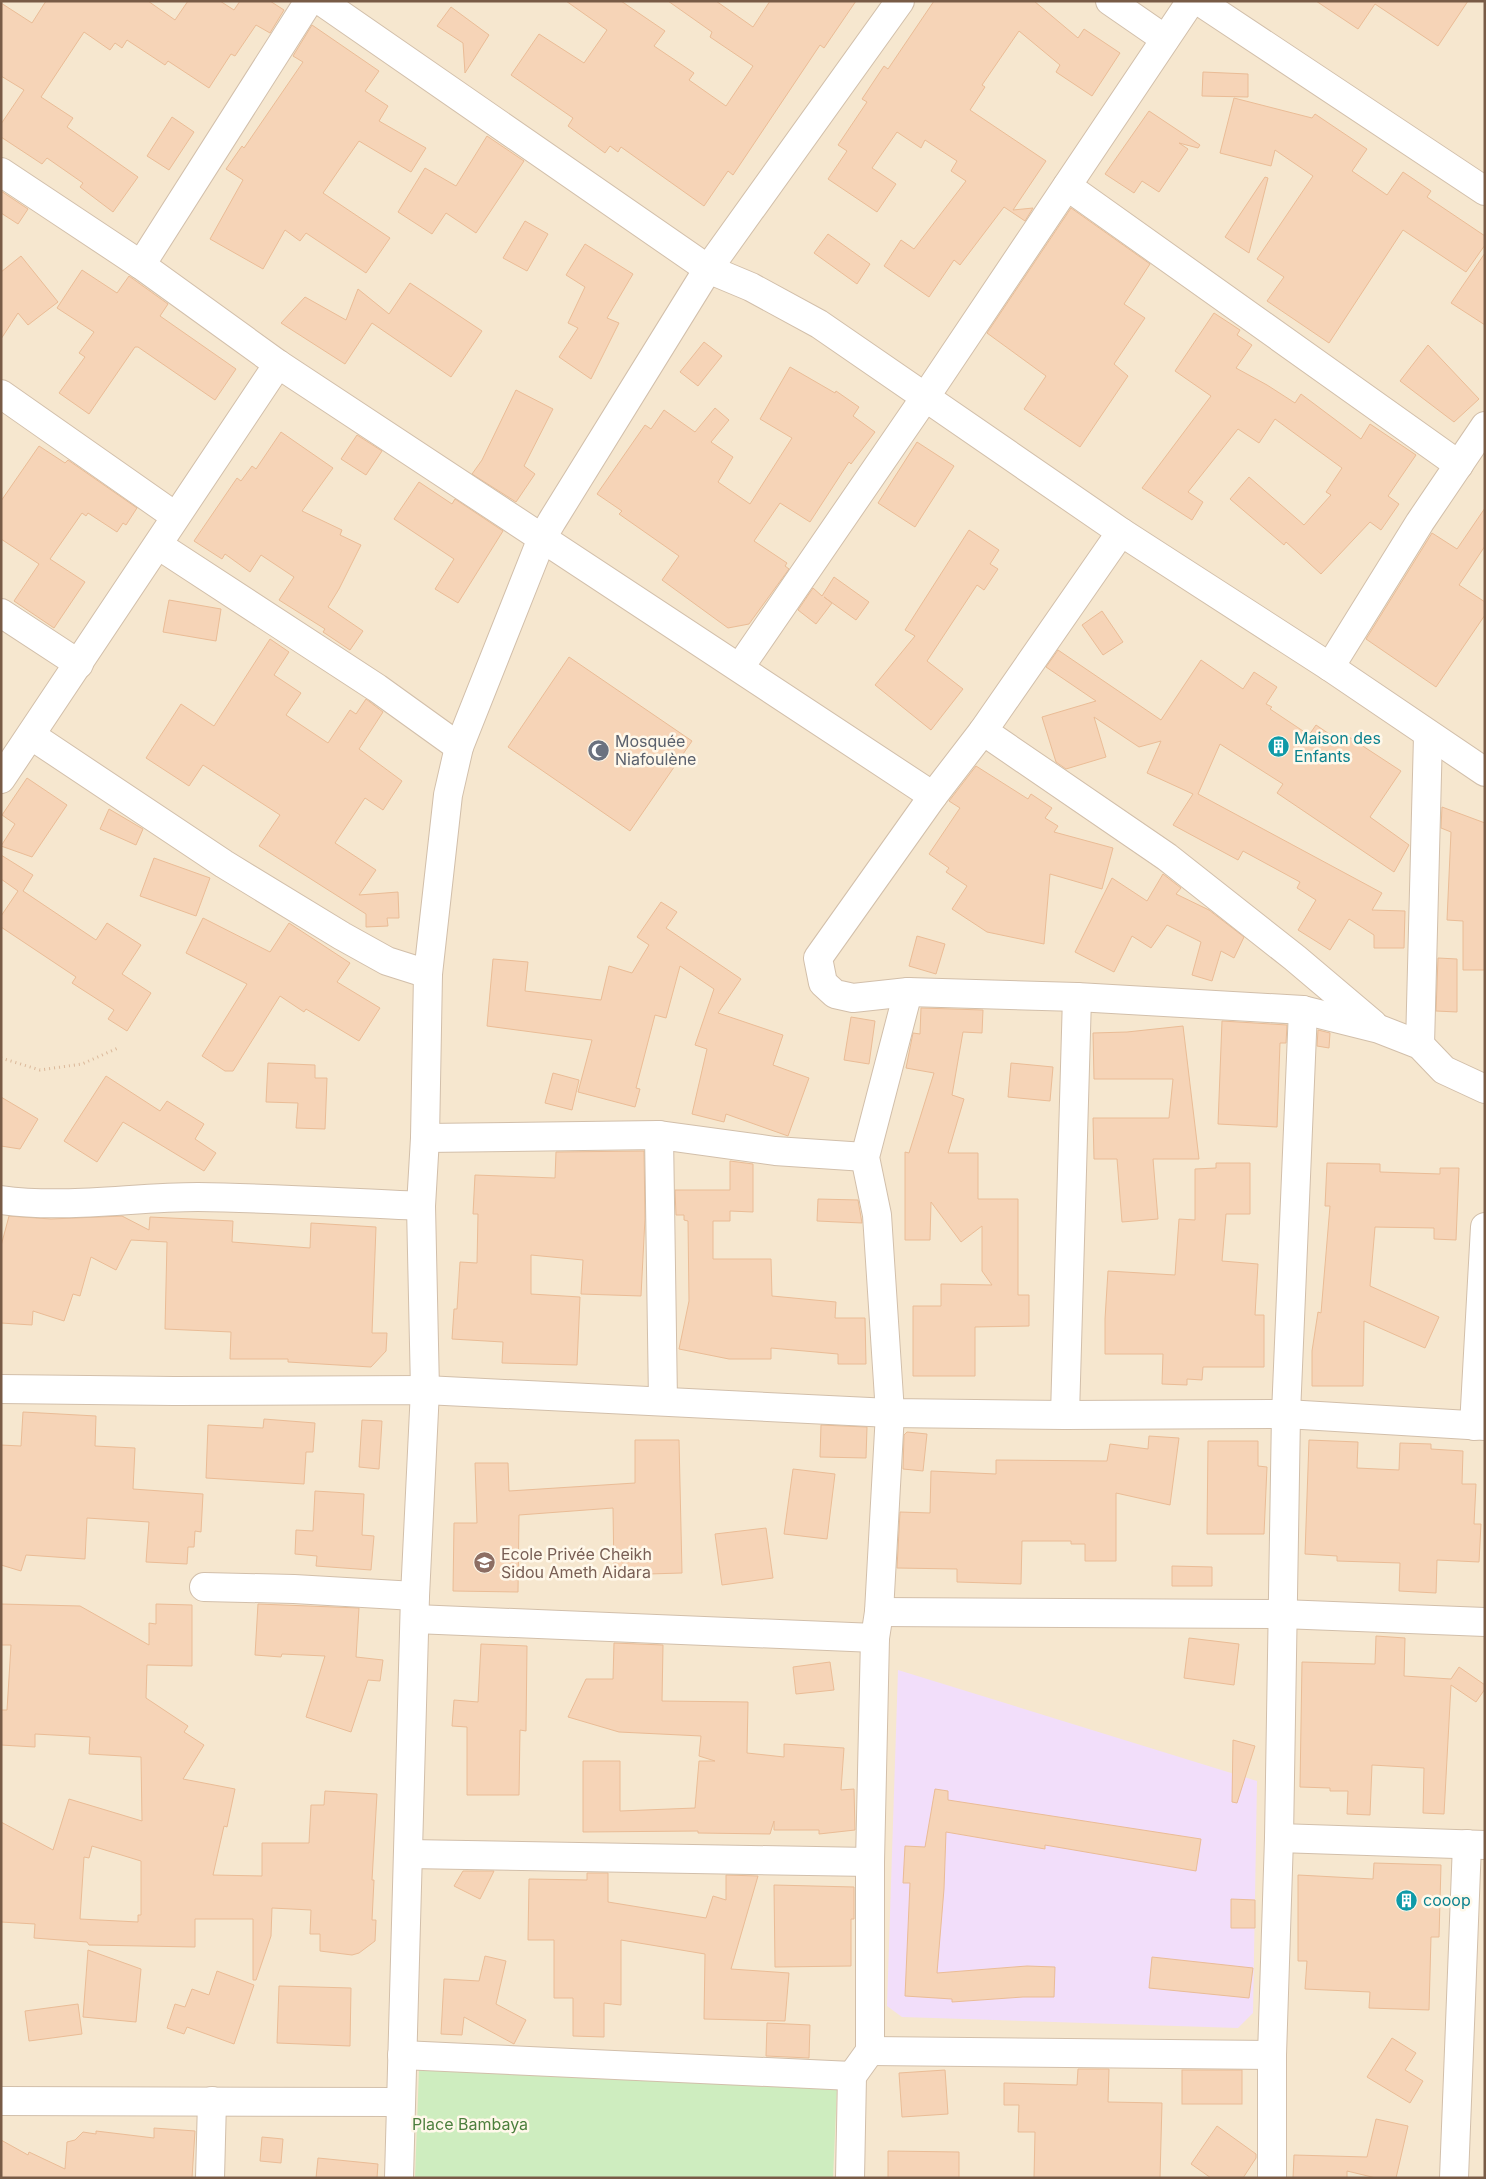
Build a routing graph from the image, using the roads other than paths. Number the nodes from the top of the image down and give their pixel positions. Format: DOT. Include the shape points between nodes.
graph roads {
  1 [pos="309,1"];
  2 [pos="321,1"];
  3 [pos="1110,1"];
  4 [pos="1191,1"];
  5 [pos="1200,1"];
  6 [pos="899,2"];
  7 [pos="1165,39"];
  8 [pos="1,172"];
  9 [pos="1067,186"];
  10 [pos="1485,191"];
  11 [pos="142,265"];
  12 [pos="708,269"];
  13 [pos="278,364"];
  14 [pos="1,394"];
  15 [pos="924,398"];
  16 [pos="1485,426"];
  17 [pos="1459,465"];
  18 [pos="175,516"];
  19 [pos="1121,532"];
  20 [pos="542,538"];
  21 [pos="158,545"];
  22 [pos="1,613"];
  23 [pos="79,664"];
  24 [pos="740,666"];
  25 [pos="1330,667"];
  26 [pos="983,731"];
  27 [pos="32,736"];
  28 [pos="1428,736"];
  29 [pos="459,747"];
  30 [pos="1485,772"];
  31 [pos="1,779"];
  32 [pos="933,796"];
  33 [pos="428,974"];
  34 [pos="908,992"];
  35 [pos="1077,997"];
  36 [pos="1303,1010"];
  37 [pos="1379,1029"];
  38 [pos="1420,1045"];
  39 [pos="1485,1089"];
  40 [pos="659,1135"];
  41 [pos="425,1138"];
  42 [pos="865,1156"];
  43 [pos="1,1200"];
  44 [pos="421,1206"];
  45 [pos="1485,1227"];
  46 [pos="1,1389"];
  47 [pos="425,1390"];
  48 [pos="663,1401"];
  49 [pos="890,1413"];
  50 [pos="1286,1414"];
  51 [pos="1065,1415"];
  52 [pos="1479,1426"];
  53 [pos="204,1587"];
  54 [pos="415,1607"];
  55 [pos="879,1612"];
  56 [pos="1282,1614"];
  57 [pos="1485,1622"];
  58 [pos="875,1638"];
  59 [pos="1279,1838"];
  60 [pos="1476,1844"];
  61 [pos="409,1854"];
  62 [pos="870,1862"];
  63 [pos="870,2051"];
  64 [pos="402,2055"];
  65 [pos="1272,2055"];
  66 [pos="852,2076"];
  67 [pos="1,2101"];
  68 [pos="212,2101"];
  69 [pos="400,2102"];
  70 [pos="210,2178"];
  71 [pos="398,2178"];
  72 [pos="850,2178"];
  73 [pos="1272,2178"];
  74 [pos="1454,2178"];
  1 -- 11 [label="street"];
  2 -- 12 [label="street"];
  3 -- 7 [label="street"];
  4 -- 7 [label="street"];
  5 -- 10 [label="street"];
  6 -- 12 [label="street"];
  7 -- 9 [label="street"];
  8 -- 11 [label="street"];
  9 -- 15 [label="street"];
  9 -- 17 [label="street"];
  11 -- 13 [label="street"];
  12 -- 15 [label="street" via="751,287 819,324"];
  12 -- 20 [label="street"];
  13 -- 18 [label="street"];
  13 -- 20 [label="street"];
  14 -- 18 [label="street"];
  15 -- 19 [label="street"];
  15 -- 24 [label="street"];
  16 -- 17 [label="street"];
  17 -- 25 [label="street" via="1410,537"];
  18 -- 21 [label="street"];
  19 -- 25 [label="street"];
  19 -- 26 [label="street"];
  20 -- 24 [label="street"];
  20 -- 29 [label="street"];
  21 -- 23 [label="street"];
  21 -- 29 [label="street" via="378,688"];
  22 -- 23 [label="street"];
  23 -- 27 [label="street"];
  24 -- 32 [label="street"];
  25 -- 28 [label="street"];
  26 -- 32 [label="street"];
  26 -- 37 [label="street" via="1167,858 1295,958"];
  27 -- 31 [label="street"];
  27 -- 33 [label="street" via="224,864 342,936 387,961"];
  28 -- 30 [label="street"];
  28 -- 38 [label="street"];
  29 -- 33 [label="street" via="448,795"];
  32 -- 34 [label="street" via="818,958 823,982 835,994 853,998"];
  33 -- 41 [label="street"];
  34 -- 35 [label="street"];
  34 -- 42 [label="street"];
  35 -- 36 [label="street"];
  35 -- 51 [label="street"];
  36 -- 37 [label="street"];
  36 -- 50 [label="street"];
  37 -- 38 [label="street"];
  38 -- 39 [label="street" via="1444,1070"];
  40 -- 41 [label="street"];
  40 -- 42 [label="street" via="774,1151"];
  40 -- 48 [label="street"];
  41 -- 44 [label="street"];
  42 -- 49 [label="street" via="877,1216"];
  43 -- 44 [label="street" via="77,1204 199,1197"];
  44 -- 47 [label="street"];
  45 -- 52 [label="street"];
  46 -- 47 [label="street"];
  47 -- 48 [label="street"];
  47 -- 54 [label="street"];
  48 -- 49 [label="street"];
  49 -- 51 [label="street"];
  49 -- 55 [label="street"];
  50 -- 51 [label="street"];
  50 -- 52 [label="street"];
  50 -- 56 [label="street"];
  53 -- 54 [label="street" via="294,1589"];
  54 -- 58 [label="street"];
  54 -- 61 [label="street"];
  55 -- 56 [label="street"];
  55 -- 58 [label="street"];
  56 -- 57 [label="street"];
  56 -- 59 [label="street"];
  58 -- 62 [label="street"];
  59 -- 60 [label="street"];
  59 -- 65 [label="street"];
  60 -- 74 [label="street"];
  61 -- 62 [label="street"];
  61 -- 64 [label="street"];
  62 -- 63 [label="street"];
  63 -- 65 [label="street"];
  63 -- 66 [label="street"];
  64 -- 66 [label="street"];
  64 -- 69 [label="street"];
  65 -- 73 [label="street"];
  66 -- 72 [label="street"];
  67 -- 68 [label="street"];
  68 -- 69 [label="street"];
  68 -- 70 [label="street"];
  69 -- 71 [label="street"];
}
